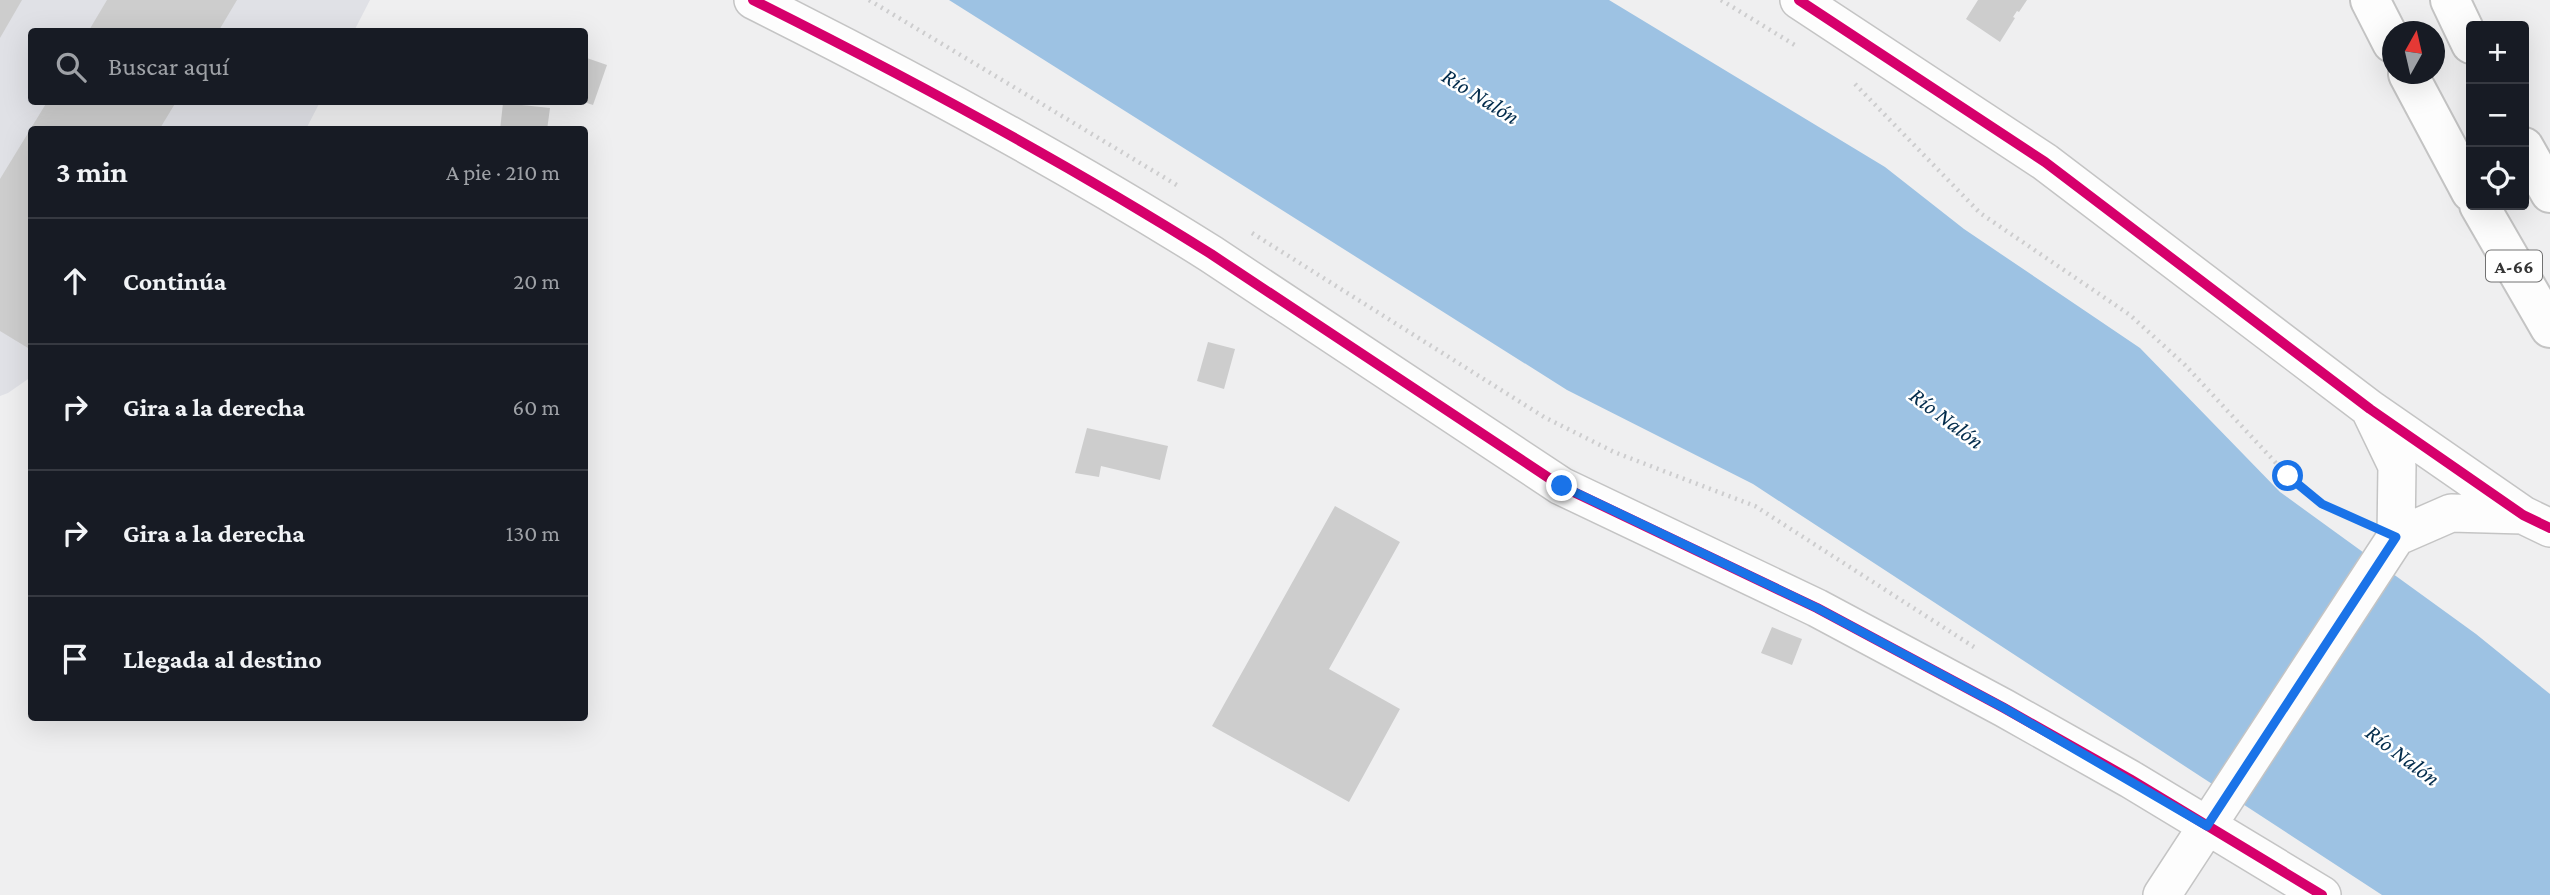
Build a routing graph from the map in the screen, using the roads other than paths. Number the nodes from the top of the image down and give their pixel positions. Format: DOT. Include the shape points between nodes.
graph roads {
  1 [pos="753,0"];
  2 [pos="1799,0"];
  3 [pos="2370,0"];
  4 [pos="2450,0"];
  5 [pos="2382,23"];
  6 [pos="2466,34"];
  7 [pos="2413,84"];
  8 [pos="2529,156"];
  9 [pos="2466,183"];
  10 [pos="2550,193"];
  11 [pos="2482,210"];
  12 [pos="2550,328"];
  13 [pos="2370,409"];
  14 [pos="2536,521"];
  15 [pos="2390,546"];
  16 [pos="2215,816"];
  17 [pos="2162,895"];
  18 [pos="2322,895"];
  1 -- 16 [label="street" via="1007,133 1153,218 1562,486 1817,608"];
  2 -- 13 [label="street" via="2045,162"];
  3 -- 5 [label="highway"];
  4 -- 6 [label="highway"];
  7 -- 9 [label="highway"];
  8 -- 10 [label="highway"];
  11 -- 12 [label="highway, A-66"];
  13 -- 14 [label="street"];
  13 -- 15 [label="street" via="2397,466"];
  14 -- 15 [label="street" via="2451,513"];
  15 -- 16 [label="street"];
  16 -- 17 [label="street"];
  16 -- 18 [label="street"];
}
